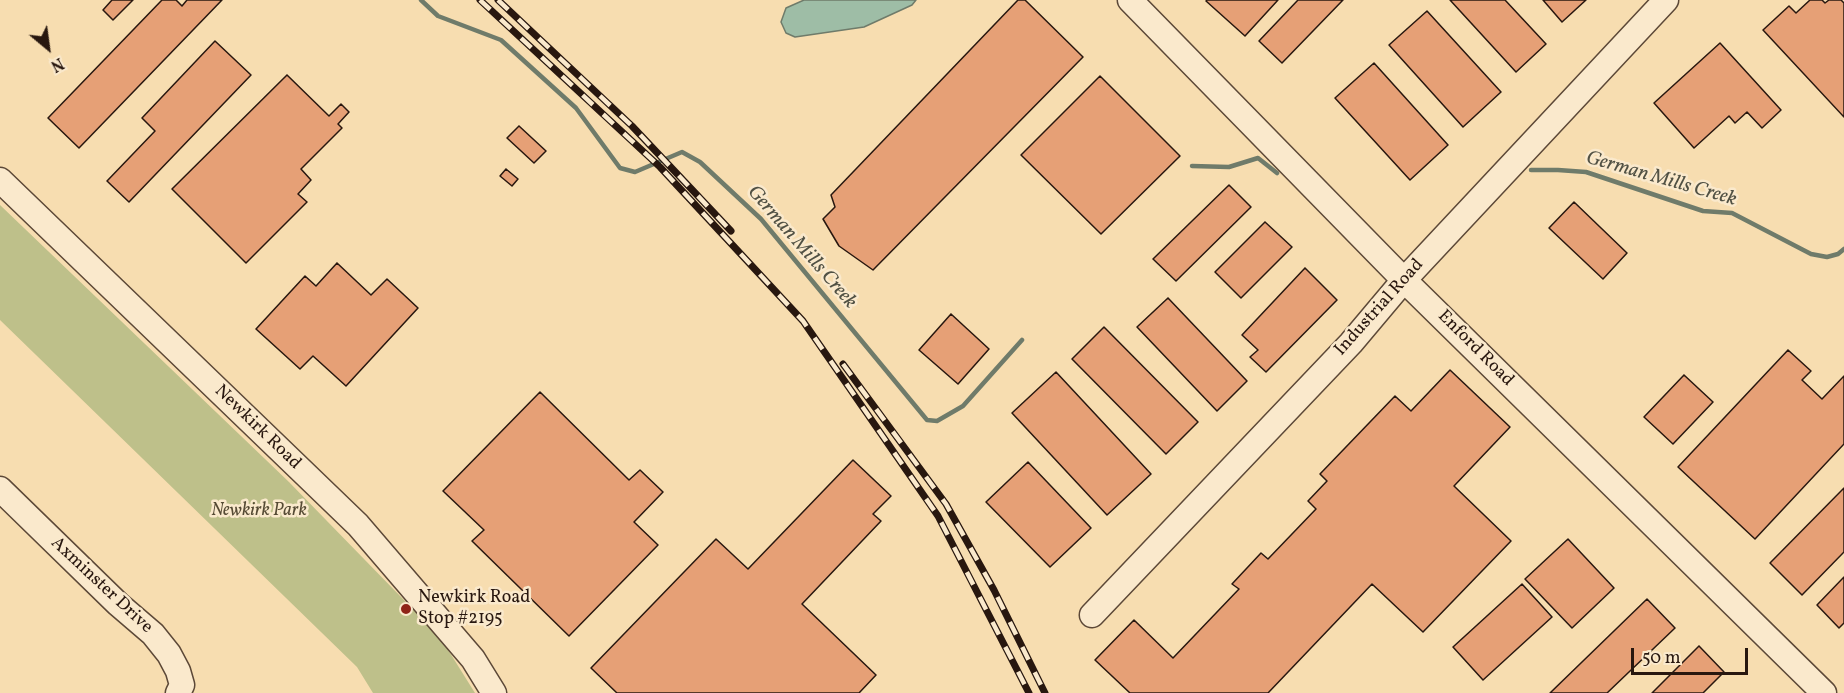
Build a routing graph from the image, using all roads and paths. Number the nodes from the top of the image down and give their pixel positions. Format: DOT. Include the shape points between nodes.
graph roads {
  1 [pos="1130,0"];
  2 [pos="1666,0"];
  3 [pos="0,180"];
  4 [pos="1404,280"];
  5 [pos="0,489"];
  6 [pos="1092,615"];
  7 [pos="178,693"];
  8 [pos="494,693"];
  9 [pos="1824,693"];
  1 -- 4 [label="street, Enford Road"];
  2 -- 4 [label="street, Industrial Road"];
  3 -- 8 [label="street, Newkirk Road" via="358,525 473,659"];
  4 -- 6 [label="street, Industrial Road" via="1350,343"];
  4 -- 9 [label="street, Enford Road"];
  5 -- 7 [label="street, Axminster Drive" via="153,634 178,671 182,685"];
}
